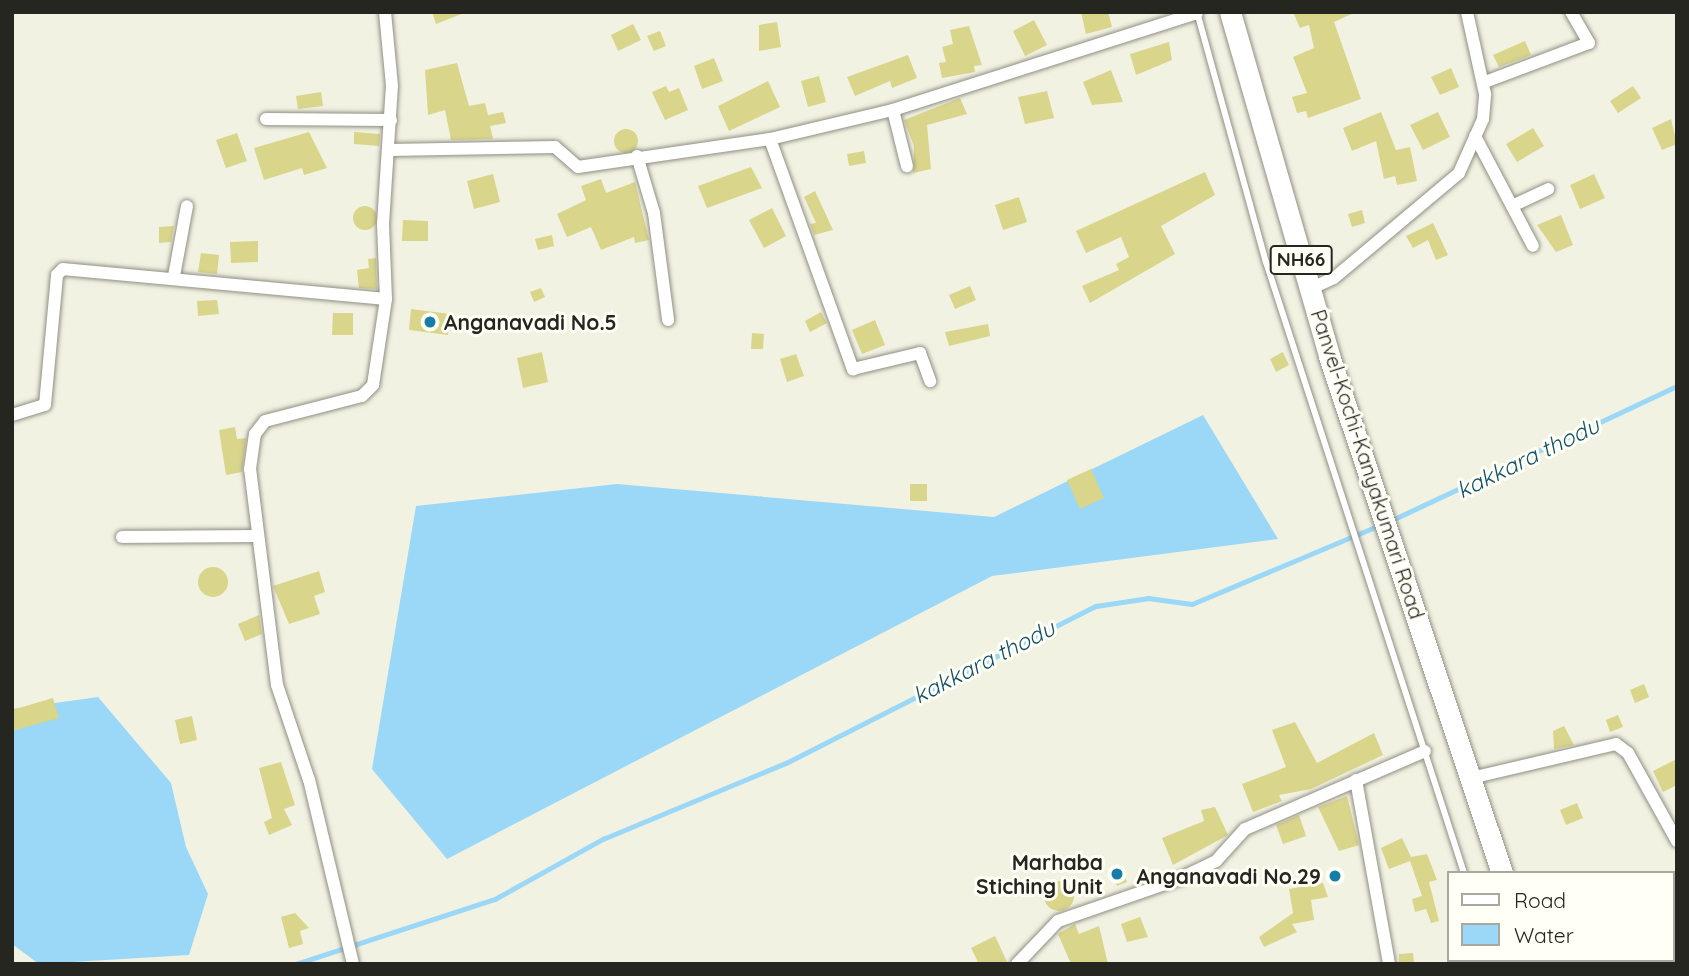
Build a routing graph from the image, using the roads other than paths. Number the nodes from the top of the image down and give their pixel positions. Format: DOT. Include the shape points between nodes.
graph roads {
  1 [pos="385,12"];
  2 [pos="1230,12"];
  3 [pos="1467,12"];
  4 [pos="1572,12"];
  5 [pos="1197,13"];
  6 [pos="1485,82"];
  7 [pos="893,110"];
  8 [pos="266,119"];
  9 [pos="391,120"];
  10 [pos="1475,136"];
  11 [pos="770,139"];
  12 [pos="389,149"];
  13 [pos="637,156"];
  14 [pos="907,166"];
  15 [pos="1548,189"];
  16 [pos="187,206"];
  17 [pos="1512,206"];
  18 [pos="1533,246"];
  19 [pos="174,276"];
  20 [pos="1310,289"];
  21 [pos="386,299"];
  22 [pos="668,320"];
  23 [pos="930,381"];
  24 [pos="12,415"];
  25 [pos="254,536"];
  26 [pos="122,537"];
  27 [pos="1424,751"];
  28 [pos="1471,778"];
  29 [pos="1356,780"];
  30 [pos="1677,841"];
  31 [pos="1463,871"];
  32 [pos="1501,871"];
  33 [pos="352,960"];
  34 [pos="1017,964"];
  35 [pos="1389,964"];
  1 -- 9 [label="street"];
  2 -- 20 [label="highway, Panvel-Kochi-Kanyakumari Road / NH66"];
  3 -- 6 [label="street"];
  4 -- 6 [label="street" via="1589,43"];
  5 -- 7 [label="street"];
  5 -- 27 [label="lane" via="1266,262"];
  6 -- 10 [label="street"];
  7 -- 11 [label="street"];
  7 -- 14 [label="street"];
  8 -- 9 [label="street"];
  9 -- 12 [label="street"];
  10 -- 17 [label="street"];
  10 -- 20 [label="street" via="1459,173 1334,278"];
  11 -- 13 [label="street"];
  11 -- 23 [label="street" via="853,369 920,353"];
  12 -- 13 [label="street" via="555,147 578,167"];
  12 -- 21 [label="street"];
  13 -- 22 [label="street" via="654,213"];
  15 -- 17 [label="street"];
  16 -- 19 [label="street"];
  17 -- 18 [label="street"];
  19 -- 21 [label="street"];
  19 -- 24 [label="street" via="60,270 45,405"];
  20 -- 28 [label="highway, Panvel-Kochi-Kanyakumari Road / NH66"];
  21 -- 25 [label="street" via="368,392 259,426 250,469"];
  25 -- 26 [label="street"];
  25 -- 33 [label="street" via="277,685 309,780 340,928"];
  27 -- 29 [label="street"];
  27 -- 31 [label="lane"];
  28 -- 30 [label="street" via="1616,744"];
  28 -- 32 [label="highway, Panvel-Kochi-Kanyakumari Road / NH66"];
  29 -- 34 [label="street" via="1245,828 1216,861 1058,922"];
  29 -- 35 [label="street"];
}
